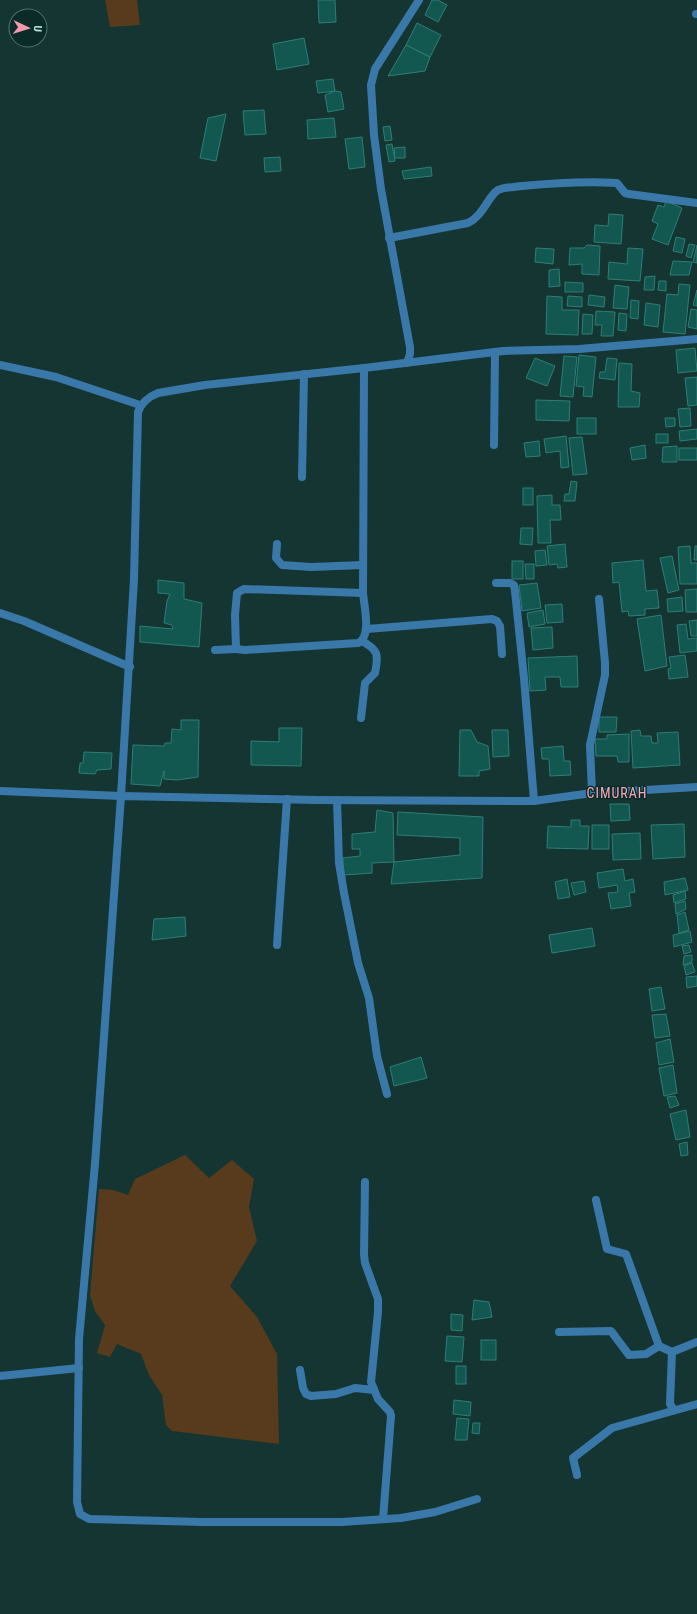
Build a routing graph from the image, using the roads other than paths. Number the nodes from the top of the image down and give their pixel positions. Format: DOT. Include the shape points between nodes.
graph roads {
  1 [pos="419,0"];
  2 [pos="697,203"];
  3 [pos="389,238"];
  4 [pos="697,339"];
  5 [pos="495,352"];
  6 [pos="407,363"];
  7 [pos="0,365"];
  8 [pos="364,368"];
  9 [pos="304,374"];
  10 [pos="140,405"];
  11 [pos="494,446"];
  12 [pos="302,477"];
  13 [pos="277,544"];
  14 [pos="363,565"];
  15 [pos="496,583"];
  16 [pos="363,593"];
  17 [pos="599,599"];
  18 [pos="0,613"];
  19 [pos="366,629"];
  20 [pos="362,641"];
  21 [pos="236,649"];
  22 [pos="215,650"];
  23 [pos="502,654"];
  24 [pos="130,667"];
  25 [pos="361,718"];
  26 [pos="697,787"];
  27 [pos="0,791"];
  28 [pos="592,793"];
  29 [pos="122,796"];
  30 [pos="287,799"];
  31 [pos="337,800"];
  32 [pos="534,801"];
  33 [pos="277,945"];
  34 [pos="387,1094"];
  35 [pos="364,1182"];
  36 [pos="596,1200"];
  37 [pos="559,1332"];
  38 [pos="697,1342"];
  39 [pos="659,1346"];
  40 [pos="672,1352"];
  41 [pos="79,1368"];
  42 [pos="300,1370"];
  43 [pos="0,1376"];
  44 [pos="374,1390"];
  45 [pos="697,1404"];
  46 [pos="674,1410"];
  47 [pos="577,1475"];
  48 [pos="477,1499"];
  49 [pos="384,1519"];
  1 -- 3 [label="street" via="375,69 371,85 377,162"];
  2 -- 3 [label="street" via="629,194 615,183 508,188 497,191 475,220 468,223"];
  3 -- 6 [label="street" via="410,347"];
  4 -- 5 [label="street" via="587,349"];
  5 -- 6 [label="street"];
  5 -- 11 [label="street"];
  6 -- 8 [label="street"];
  7 -- 10 [label="street" via="56,377"];
  8 -- 9 [label="street"];
  8 -- 14 [label="street"];
  9 -- 10 [label="street" via="158,393"];
  9 -- 12 [label="street"];
  10 -- 24 [label="street" via="137,420"];
  13 -- 14 [label="street" via="276,558 280,564 311,567"];
  14 -- 16 [label="street"];
  15 -- 32 [label="street" via="510,583 516,591"];
  16 -- 19 [label="street"];
  16 -- 21 [label="street" via="239,590 235,615"];
  17 -- 28 [label="street" via="605,675 590,745"];
  18 -- 24 [label="street"];
  19 -- 20 [label="street"];
  19 -- 23 [label="street" via="492,619 500,626"];
  20 -- 21 [label="street"];
  20 -- 25 [label="street" via="373,647 376,653 375,673 365,683"];
  21 -- 22 [label="street"];
  24 -- 29 [label="street"];
  26 -- 28 [label="street"];
  27 -- 29 [label="street"];
  28 -- 32 [label="street"];
  29 -- 30 [label="street"];
  29 -- 41 [label="street" via="95,1164 79,1339"];
  30 -- 31 [label="street"];
  30 -- 33 [label="street"];
  31 -- 32 [label="street"];
  31 -- 34 [label="street" via="339,863 344,893 358,963 369,998 377,1056"];
  35 -- 44 [label="street" via="364,1255 376,1293 378,1312 370,1382"];
  36 -- 39 [label="street" via="607,1249 626,1254"];
  37 -- 39 [label="street" via="611,1331 629,1354 646,1354"];
  38 -- 40 [label="street"];
  39 -- 40 [label="street"];
  40 -- 46 [label="street" via="670,1404"];
  41 -- 43 [label="street"];
  41 -- 49 [label="street" via="77,1502 80,1514 84,1517 202,1522 342,1522"];
  42 -- 44 [label="street" via="304,1392 311,1396 341,1394 355,1388"];
  44 -- 49 [label="street" via="391,1416"];
  45 -- 46 [label="street"];
  46 -- 47 [label="street" via="612,1428 573,1458"];
  48 -- 49 [label="street" via="435,1512"];
}
